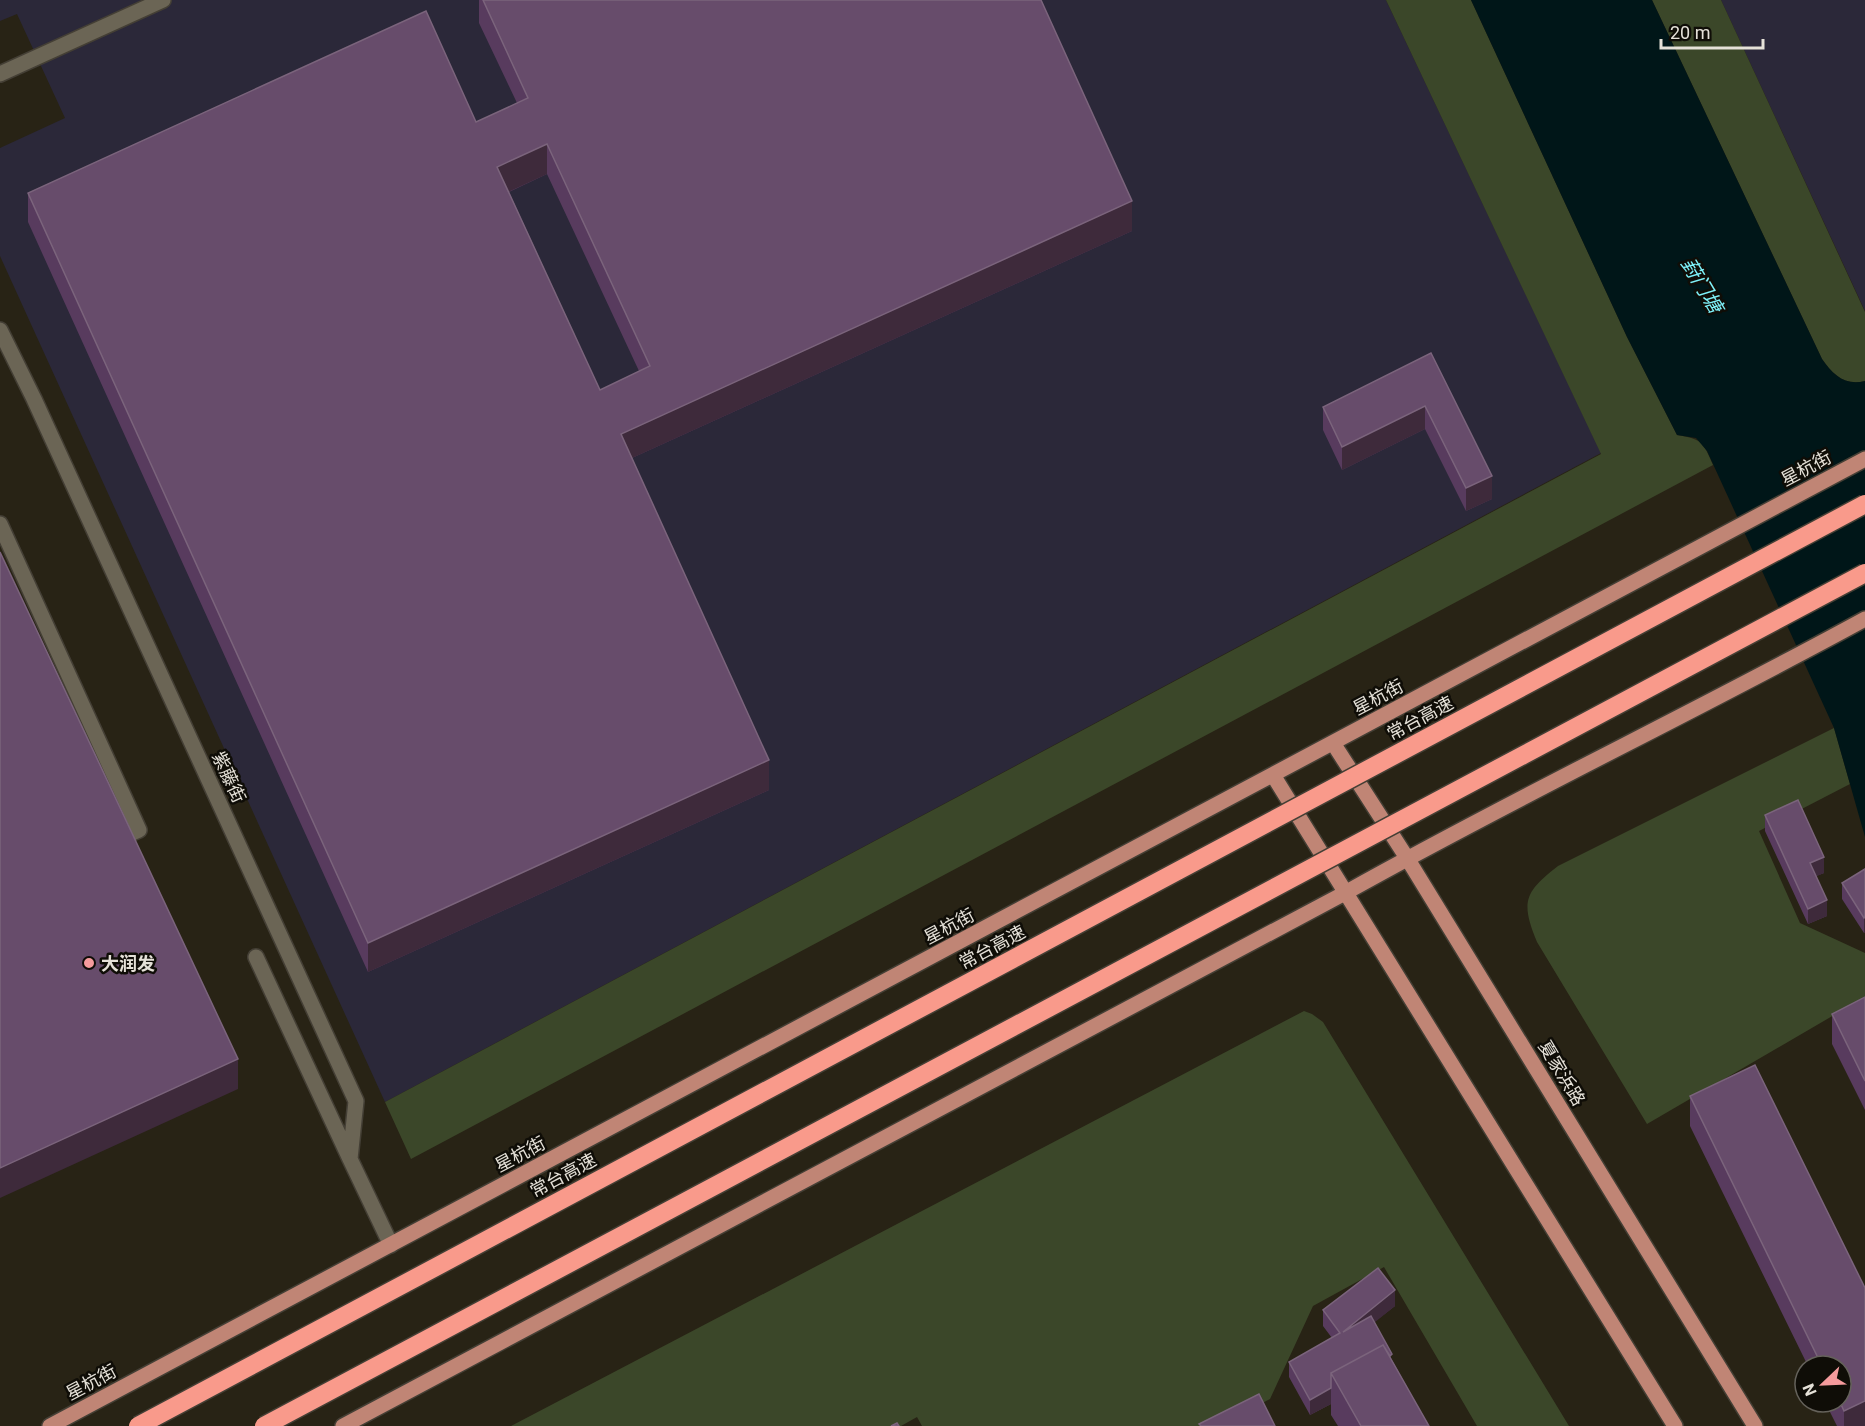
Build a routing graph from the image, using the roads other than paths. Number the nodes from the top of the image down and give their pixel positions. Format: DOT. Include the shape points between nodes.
graph roads {
  1 [pos="163,0"];
  2 [pos="0,74"];
  3 [pos="0,330"];
  4 [pos="1865,459"];
  5 [pos="1865,504"];
  6 [pos="0,524"];
  7 [pos="1865,573"];
  8 [pos="1865,619"];
  9 [pos="1333,743"];
  10 [pos="1273,775"];
  11 [pos="120,838"];
  12 [pos="1407,858"];
  13 [pos="1345,893"];
  14 [pos="256,957"];
  15 [pos="350,1159"];
  16 [pos="391,1245"];
  17 [pos="50,1426"];
  18 [pos="138,1426"];
  19 [pos="264,1426"];
  20 [pos="343,1426"];
  21 [pos="1675,1426"];
  22 [pos="1755,1426"];
  1 -- 2 [label="street"];
  3 -- 15 [label="street, 紫藤街" via="356,1101"];
  4 -- 9 [label="main road, 星杭街"];
  5 -- 18 [label="highway, 常台高速, bridge"];
  6 -- 11 [label="street" via="140,830"];
  7 -- 19 [label="highway, bridge"];
  8 -- 12 [label="main road"];
  9 -- 10 [label="main road, 星杭街"];
  9 -- 12 [label="main road, 夏家浜路"];
  10 -- 13 [label="main road"];
  10 -- 16 [label="main road, 星杭街"];
  12 -- 13 [label="main road"];
  12 -- 22 [label="main road, 夏家浜路"];
  13 -- 20 [label="main road"];
  13 -- 21 [label="main road"];
  14 -- 15 [label="street"];
  15 -- 16 [label="street"];
  16 -- 17 [label="main road, 星杭街"];
}
